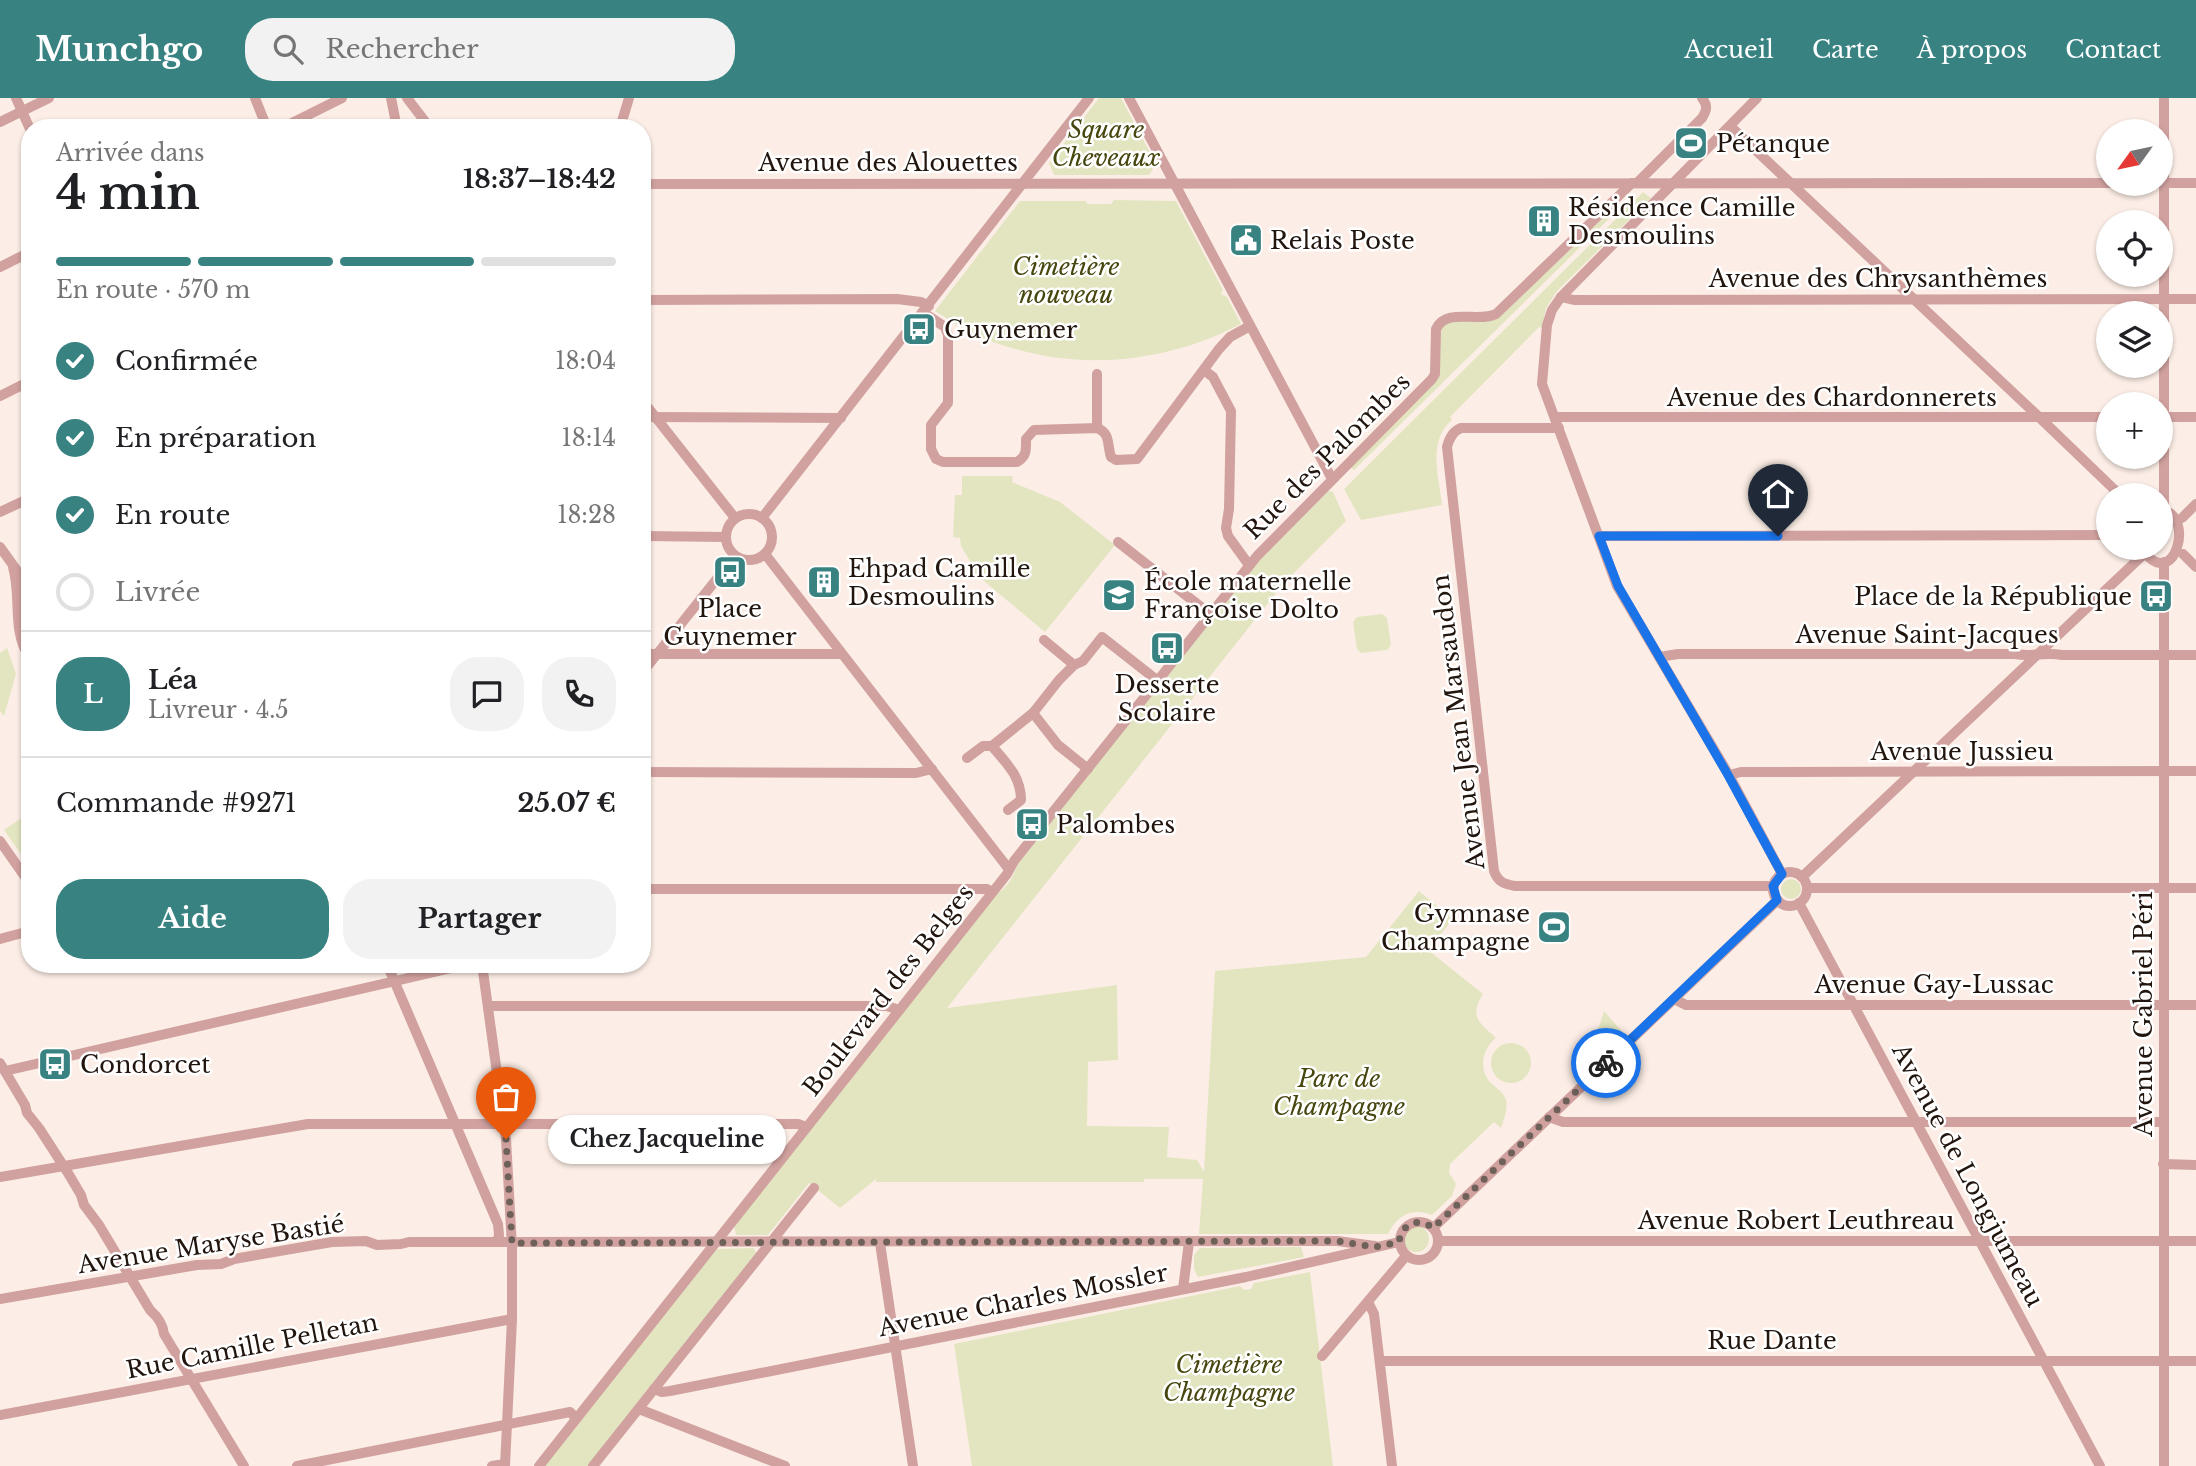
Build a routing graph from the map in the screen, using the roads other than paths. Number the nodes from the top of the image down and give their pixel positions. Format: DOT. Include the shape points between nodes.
graph roads {
  1 [pos="16,98"];
  2 [pos="49,98"];
  3 [pos="255,98"];
  4 [pos="342,98"];
  5 [pos="391,98"];
  6 [pos="407,98"];
  7 [pos="629,98"];
  8 [pos="1089,98"];
  9 [pos="1129,98"];
  10 [pos="1757,98"];
  11 [pos="2164,98"];
  12 [pos="1703,99"];
  13 [pos="22,111"];
  14 [pos="26,119"];
  15 [pos="263,119"];
  16 [pos="300,119"];
  17 [pos="395,119"];
  18 [pos="423,119"];
  19 [pos="623,119"];
  20 [pos="2164,119"];
  21 [pos="0,122"];
  22 [pos="1730,126"];
  23 [pos="1673,182"];
  24 [pos="1634,183"];
  25 [pos="1790,183"];
  26 [pos="2096,183"];
  27 [pos="2174,183"];
  28 [pos="2196,183"];
  29 [pos="651,184"];
  30 [pos="1023,184"];
  31 [pos="1175,185"];
  32 [pos="2163,196"];
  33 [pos="21,256"];
  34 [pos="0,267"];
  35 [pos="1560,297"];
  36 [pos="2164,299"];
  37 [pos="2196,299"];
  38 [pos="651,300"];
  39 [pos="1913,300"];
  40 [pos="926,309"];
  41 [pos="1250,326"];
  42 [pos="1204,370"];
  43 [pos="1097,374"];
  44 [pos="21,386"];
  45 [pos="2163,392"];
  46 [pos="0,396"];
  47 [pos="651,411"];
  48 [pos="651,417"];
  49 [pos="656,417"];
  50 [pos="1555,417"];
  51 [pos="2096,417"];
  52 [pos="2173,417"];
  53 [pos="2196,417"];
  54 [pos="841,418"];
  55 [pos="2040,418"];
  56 [pos="1097,428"];
  57 [pos="1559,428"];
  58 [pos="1332,479"];
  59 [pos="2108,483"];
  60 [pos="21,502"];
  61 [pos="2196,504"];
  62 [pos="0,512"];
  63 [pos="2173,513"];
  64 [pos="735,518"];
  65 [pos="762,518"];
  66 [pos="2182,518"];
  67 [pos="2096,535"];
  68 [pos="651,536"];
  69 [pos="1599,536"];
  70 [pos="725,537"];
  71 [pos="1118,542"];
  72 [pos="0,547"];
  73 [pos="765,554"];
  74 [pos="2183,554"];
  75 [pos="735,556"];
  76 [pos="2133,560"];
  77 [pos="2158,560"];
  78 [pos="2164,562"];
  79 [pos="1249,565"];
  80 [pos="2196,566"];
  81 [pos="13,568"];
  82 [pos="21,578"];
  83 [pos="1210,614"];
  84 [pos="19,626"];
  85 [pos="1044,640"];
  86 [pos="21,644"];
  87 [pos="651,654"];
  88 [pos="656,654"];
  89 [pos="842,654"];
  90 [pos="2037,654"];
  91 [pos="2163,655"];
  92 [pos="2196,655"];
  93 [pos="1659,657"];
  94 [pos="651,661"];
  95 [pos="1074,665"];
  96 [pos="1158,681"];
  97 [pos="1033,713"];
  98 [pos="992,746"];
  99 [pos="967,758"];
  100 [pos="932,769"];
  101 [pos="1088,769"];
  102 [pos="2164,771"];
  103 [pos="2196,771"];
  104 [pos="651,772"];
  105 [pos="1914,772"];
  106 [pos="1728,775"];
  107 [pos="1008,810"];
  108 [pos="0,841"];
  109 [pos="1008,868"];
  110 [pos="21,871"];
  111 [pos="1782,874"];
  112 [pos="1802,877"];
  113 [pos="1773,886"];
  114 [pos="1807,888"];
  115 [pos="2164,888"];
  116 [pos="2196,888"];
  117 [pos="651,889"];
  118 [pos="992,892"];
  119 [pos="1777,900"];
  120 [pos="1799,903"];
  121 [pos="21,933"];
  122 [pos="0,939"];
  123 [pos="391,973"];
  124 [pos="429,973"];
  125 [pos="483,973"];
  126 [pos="394,981"];
  127 [pos="1674,999"];
  128 [pos="1853,1005"];
  129 [pos="2164,1005"];
  130 [pos="2196,1005"];
  131 [pos="488,1006"];
  132 [pos="899,1010"];
  133 [pos="2,1067"];
  134 [pos="1549,1117"];
  135 [pos="1915,1122"];
  136 [pos="2163,1122"];
  137 [pos="504,1123"];
  138 [pos="454,1124"];
  139 [pos="806,1127"];
  140 [pos="2163,1164"];
  141 [pos="2196,1165"];
  142 [pos="62,1166"];
  143 [pos="0,1177"];
  144 [pos="814,1188"];
  145 [pos="1433,1228"];
  146 [pos="1438,1241"];
  147 [pos="2164,1241"];
  148 [pos="2196,1241"];
  149 [pos="497,1242"];
  150 [pos="716,1242"];
  151 [pos="771,1242"];
  152 [pos="1189,1242"];
  153 [pos="1399,1242"];
  154 [pos="1980,1242"];
  155 [pos="512,1243"];
  156 [pos="880,1243"];
  157 [pos="1375,1247"];
  158 [pos="1406,1256"];
  159 [pos="130,1277"];
  160 [pos="1183,1289"];
  161 [pos="0,1299"];
  162 [pos="1368,1302"];
  163 [pos="512,1319"];
  164 [pos="895,1346"];
  165 [pos="1322,1356"];
  166 [pos="2164,1360"];
  167 [pos="1380,1361"];
  168 [pos="2043,1361"];
  169 [pos="2196,1361"];
  170 [pos="191,1379"];
  171 [pos="654,1389"];
  172 [pos="639,1409"];
  173 [pos="0,1416"];
  174 [pos="576,1418"];
  175 [pos="507,1424"];
  176 [pos="505,1465"];
  177 [pos="244,1466"];
  178 [pos="297,1466"];
  179 [pos="492,1466"];
  180 [pos="539,1466"];
  181 [pos="593,1466"];
  182 [pos="785,1466"];
  183 [pos="913,1466"];
  184 [pos="1392,1466"];
  185 [pos="2100,1466"];
  186 [pos="2164,1466"];
  1 -- 13 [label="street"];
  2 -- 13 [label="street"];
  3 -- 15 [label="street"];
  4 -- 16 [label="street"];
  5 -- 17 [label="street"];
  6 -- 18 [label="street"];
  7 -- 19 [label="street"];
  8 -- 30 [label="street"];
  9 -- 31 [label="street"];
  10 -- 22 [label="street"];
  11 -- 20 [label="street"];
  12 -- 24 [label="street, Rue des Palombes" via="1707,111 1702,118"];
  13 -- 14 [label="street"];
  13 -- 21 [label="street"];
  22 -- 23 [label="street"];
  22 -- 25 [label="street"];
  23 -- 24 [label="street, Avenue des Alouettes"];
  23 -- 25 [label="street, Avenue des Alouettes"];
  23 -- 35 [label="street"];
  24 -- 31 [label="street, Avenue des Alouettes"];
  24 -- 58 [label="street, Rue des Palombes" via="1496,314 1450,317 1438,324 1436,374"];
  25 -- 26 [label="street, Avenue des Alouettes"];
  25 -- 39 [label="street"];
  27 -- 28 [label="street"];
  29 -- 30 [label="street, Avenue des Alouettes"];
  30 -- 31 [label="street, Avenue des Alouettes"];
  30 -- 40 [label="street"];
  31 -- 41 [label="street"];
  32 -- 36 [label="street"];
  33 -- 34 [label="street"];
  35 -- 39 [label="street, Avenue des Chrysanthèmes"];
  35 -- 50 [label="street" via="1547,325 1542,384"];
  36 -- 37 [label="street, Avenue des Chrysanthèmes"];
  36 -- 39 [label="street, Avenue des Chrysanthèmes"];
  36 -- 45 [label="street"];
  38 -- 40 [label="street" via="897,299 921,302"];
  39 -- 55 [label="street"];
  40 -- 54 [label="street"];
  40 -- 56 [label="street" via="948,335 948,403 931,425 930,449 936,459 1017,462 1034,430"];
  41 -- 42 [label="street" via="1230,337"];
  41 -- 58 [label="street"];
  42 -- 56 [label="street" via="1137,459 1111,457 1105,433"];
  42 -- 79 [label="street" via="1213,377 1231,411 1226,528"];
  43 -- 56 [label="street"];
  44 -- 46 [label="street"];
  47 -- 49 [label="street"];
  48 -- 49 [label="street"];
  49 -- 54 [label="street"];
  49 -- 64 [label="street"];
  50 -- 55 [label="street, Avenue des Chardonnerets"];
  50 -- 57 [label="street"];
  51 -- 55 [label="street, Avenue des Chardonnerets"];
  52 -- 53 [label="street"];
  54 -- 65 [label="street"];
  55 -- 59 [label="street"];
  57 -- 69 [label="street"];
  57 -- 113 [label="street, Avenue Jean Marsaudon" via="1461,428 1447,447 1496,877 1515,886"];
  58 -- 79 [label="street, Rue des Palombes"];
  60 -- 62 [label="street"];
  61 -- 66 [label="street"];
  63 -- 66 [label="street"];
  64 -- 65 [label="street" via="749,514"];
  64 -- 70 [label="street"];
  65 -- 73 [label="street" via="772,533"];
  66 -- 74 [label="street" via="2190,535"];
  67 -- 69 [label="street"];
  68 -- 70 [label="street"];
  69 -- 93 [label="street" via="1618,586"];
  70 -- 75 [label="street"];
  71 -- 83 [label="street"];
  72 -- 81 [label="street"];
  73 -- 75 [label="street" via="746,561"];
  73 -- 89 [label="street"];
  74 -- 78 [label="street"];
  74 -- 80 [label="street"];
  75 -- 88 [label="street"];
  76 -- 90 [label="street"];
  77 -- 78 [label="street"];
  78 -- 91 [label="street, Avenue Gabriel Péri"];
  79 -- 83 [label="street, Rue des Palombes"];
  81 -- 82 [label="street"];
  81 -- 84 [label="street"];
  83 -- 96 [label="street, Rue des Palombes"];
  84 -- 86 [label="street"];
  85 -- 95 [label="street"];
  87 -- 88 [label="street"];
  88 -- 89 [label="street"];
  88 -- 94 [label="street"];
  89 -- 100 [label="street"];
  90 -- 91 [label="street, Avenue Saint-Jacques"];
  90 -- 93 [label="street, Avenue Saint-Jacques"];
  90 -- 105 [label="street"];
  91 -- 92 [label="street, Avenue Saint-Jacques"];
  91 -- 102 [label="street, Avenue Gabriel Péri"];
  93 -- 106 [label="street"];
  95 -- 96 [label="street" via="1083,661 1102,637"];
  95 -- 97 [label="street"];
  96 -- 101 [label="street, Rue des Palombes"];
  97 -- 98 [label="street"];
  97 -- 101 [label="street" via="1058,745"];
  98 -- 99 [label="street"];
  98 -- 107 [label="street" via="1020,783 1021,800"];
  100 -- 104 [label="street" via="916,773"];
  100 -- 109 [label="street"];
  101 -- 109 [label="street, Rue des Palombes"];
  102 -- 103 [label="street, Avenue Jussieu"];
  102 -- 105 [label="street, Avenue Jussieu"];
  102 -- 115 [label="street, Avenue Gabriel Péri"];
  105 -- 106 [label="street, Avenue Jussieu"];
  105 -- 112 [label="street"];
  106 -- 111 [label="street"];
  108 -- 110 [label="street"];
  109 -- 118 [label="street, Boulevard des Belges"];
  111 -- 112 [label="street" via="1793,872"];
  111 -- 113 [label="street"];
  112 -- 114 [label="street"];
  113 -- 119 [label="street"];
  114 -- 115 [label="street"];
  114 -- 120 [label="street"];
  115 -- 116 [label="street"];
  115 -- 129 [label="street, Avenue Gabriel Péri"];
  117 -- 118 [label="street"];
  118 -- 132 [label="street, Boulevard des Belges"];
  119 -- 120 [label="street"];
  119 -- 127 [label="street"];
  120 -- 128 [label="street, Avenue de Longjumeau"];
  121 -- 122 [label="street"];
  123 -- 126 [label="street"];
  124 -- 126 [label="street"];
  125 -- 131 [label="street"];
  126 -- 133 [label="street"];
  126 -- 138 [label="street"];
  127 -- 128 [label="street, Avenue Gay-Lussac" via="1686,1005"];
  127 -- 134 [label="street"];
  128 -- 129 [label="street, Avenue Gay-Lussac"];
  128 -- 135 [label="street, Avenue de Longjumeau"];
  129 -- 130 [label="street, Avenue Gay-Lussac"];
  129 -- 136 [label="street, Avenue Gabriel Péri"];
  131 -- 132 [label="street" via="887,1006"];
  131 -- 137 [label="street"];
  132 -- 139 [label="street, Boulevard des Belges"];
  133 -- 142 [label="street"];
  134 -- 135 [label="street" via="1563,1122"];
  134 -- 145 [label="street"];
  135 -- 136 [label="street"];
  135 -- 154 [label="street, Avenue de Longjumeau"];
  136 -- 140 [label="street, Avenue Gabriel Péri"];
  137 -- 138 [label="street"];
  137 -- 139 [label="street"];
  137 -- 155 [label="street"];
  138 -- 142 [label="street" via="308,1124"];
  138 -- 149 [label="street" via="498,1224"];
  139 -- 150 [label="street, Boulevard des Belges"];
  140 -- 141 [label="street"];
  140 -- 147 [label="street, Avenue Gabriel Péri"];
  142 -- 143 [label="street"];
  142 -- 159 [label="street"];
  144 -- 151 [label="street"];
  145 -- 146 [label="street"];
  145 -- 153 [label="street" via="1423,1222 1411,1223"];
  146 -- 154 [label="street, Avenue Robert Leuthreau"];
  146 -- 158 [label="street" via="1430,1257 1418,1261"];
  147 -- 148 [label="street, Avenue Robert Leuthreau"];
  147 -- 154 [label="street, Avenue Robert Leuthreau"];
  147 -- 166 [label="street, Avenue Gabriel Péri"];
  149 -- 155 [label="street, Avenue Maryse Bastié"];
  149 -- 159 [label="street, Avenue Maryse Bastié" via="332,1242"];
  150 -- 151 [label="street"];
  150 -- 155 [label="street"];
  150 -- 174 [label="street, Boulevard des Belges"];
  151 -- 156 [label="street"];
  151 -- 171 [label="street"];
  152 -- 156 [label="street"];
  152 -- 157 [label="street" via="1337,1241"];
  152 -- 160 [label="street"];
  153 -- 157 [label="street, Avenue Charles Mossler"];
  153 -- 158 [label="street"];
  154 -- 168 [label="street, Avenue de Longjumeau"];
  155 -- 163 [label="street"];
  156 -- 164 [label="street"];
  157 -- 160 [label="street, Avenue Charles Mossler"];
  158 -- 162 [label="street"];
  159 -- 161 [label="street, Avenue Maryse Bastié"];
  159 -- 170 [label="street"];
  160 -- 164 [label="street, Avenue Charles Mossler"];
  162 -- 165 [label="street"];
  162 -- 167 [label="street"];
  163 -- 170 [label="street, Rue Camille Pelletan"];
  163 -- 175 [label="street"];
  164 -- 171 [label="street, Avenue Charles Mossler" via="670,1391"];
  164 -- 183 [label="street"];
  166 -- 168 [label="street, Rue Dante"];
  166 -- 169 [label="street, Rue Dante"];
  166 -- 186 [label="street, Avenue Gabriel Péri"];
  167 -- 168 [label="street, Rue Dante"];
  167 -- 184 [label="street"];
  168 -- 185 [label="street, Avenue de Longjumeau"];
  170 -- 173 [label="street, Rue Camille Pelletan"];
  170 -- 177 [label="street"];
  171 -- 172 [label="street"];
  172 -- 181 [label="street"];
  172 -- 182 [label="street"];
  174 -- 175 [label="street" via="570,1412"];
  174 -- 180 [label="street, Boulevard des Belges"];
  175 -- 176 [label="street"];
  175 -- 178 [label="street"];
  176 -- 179 [label="street"];
}
